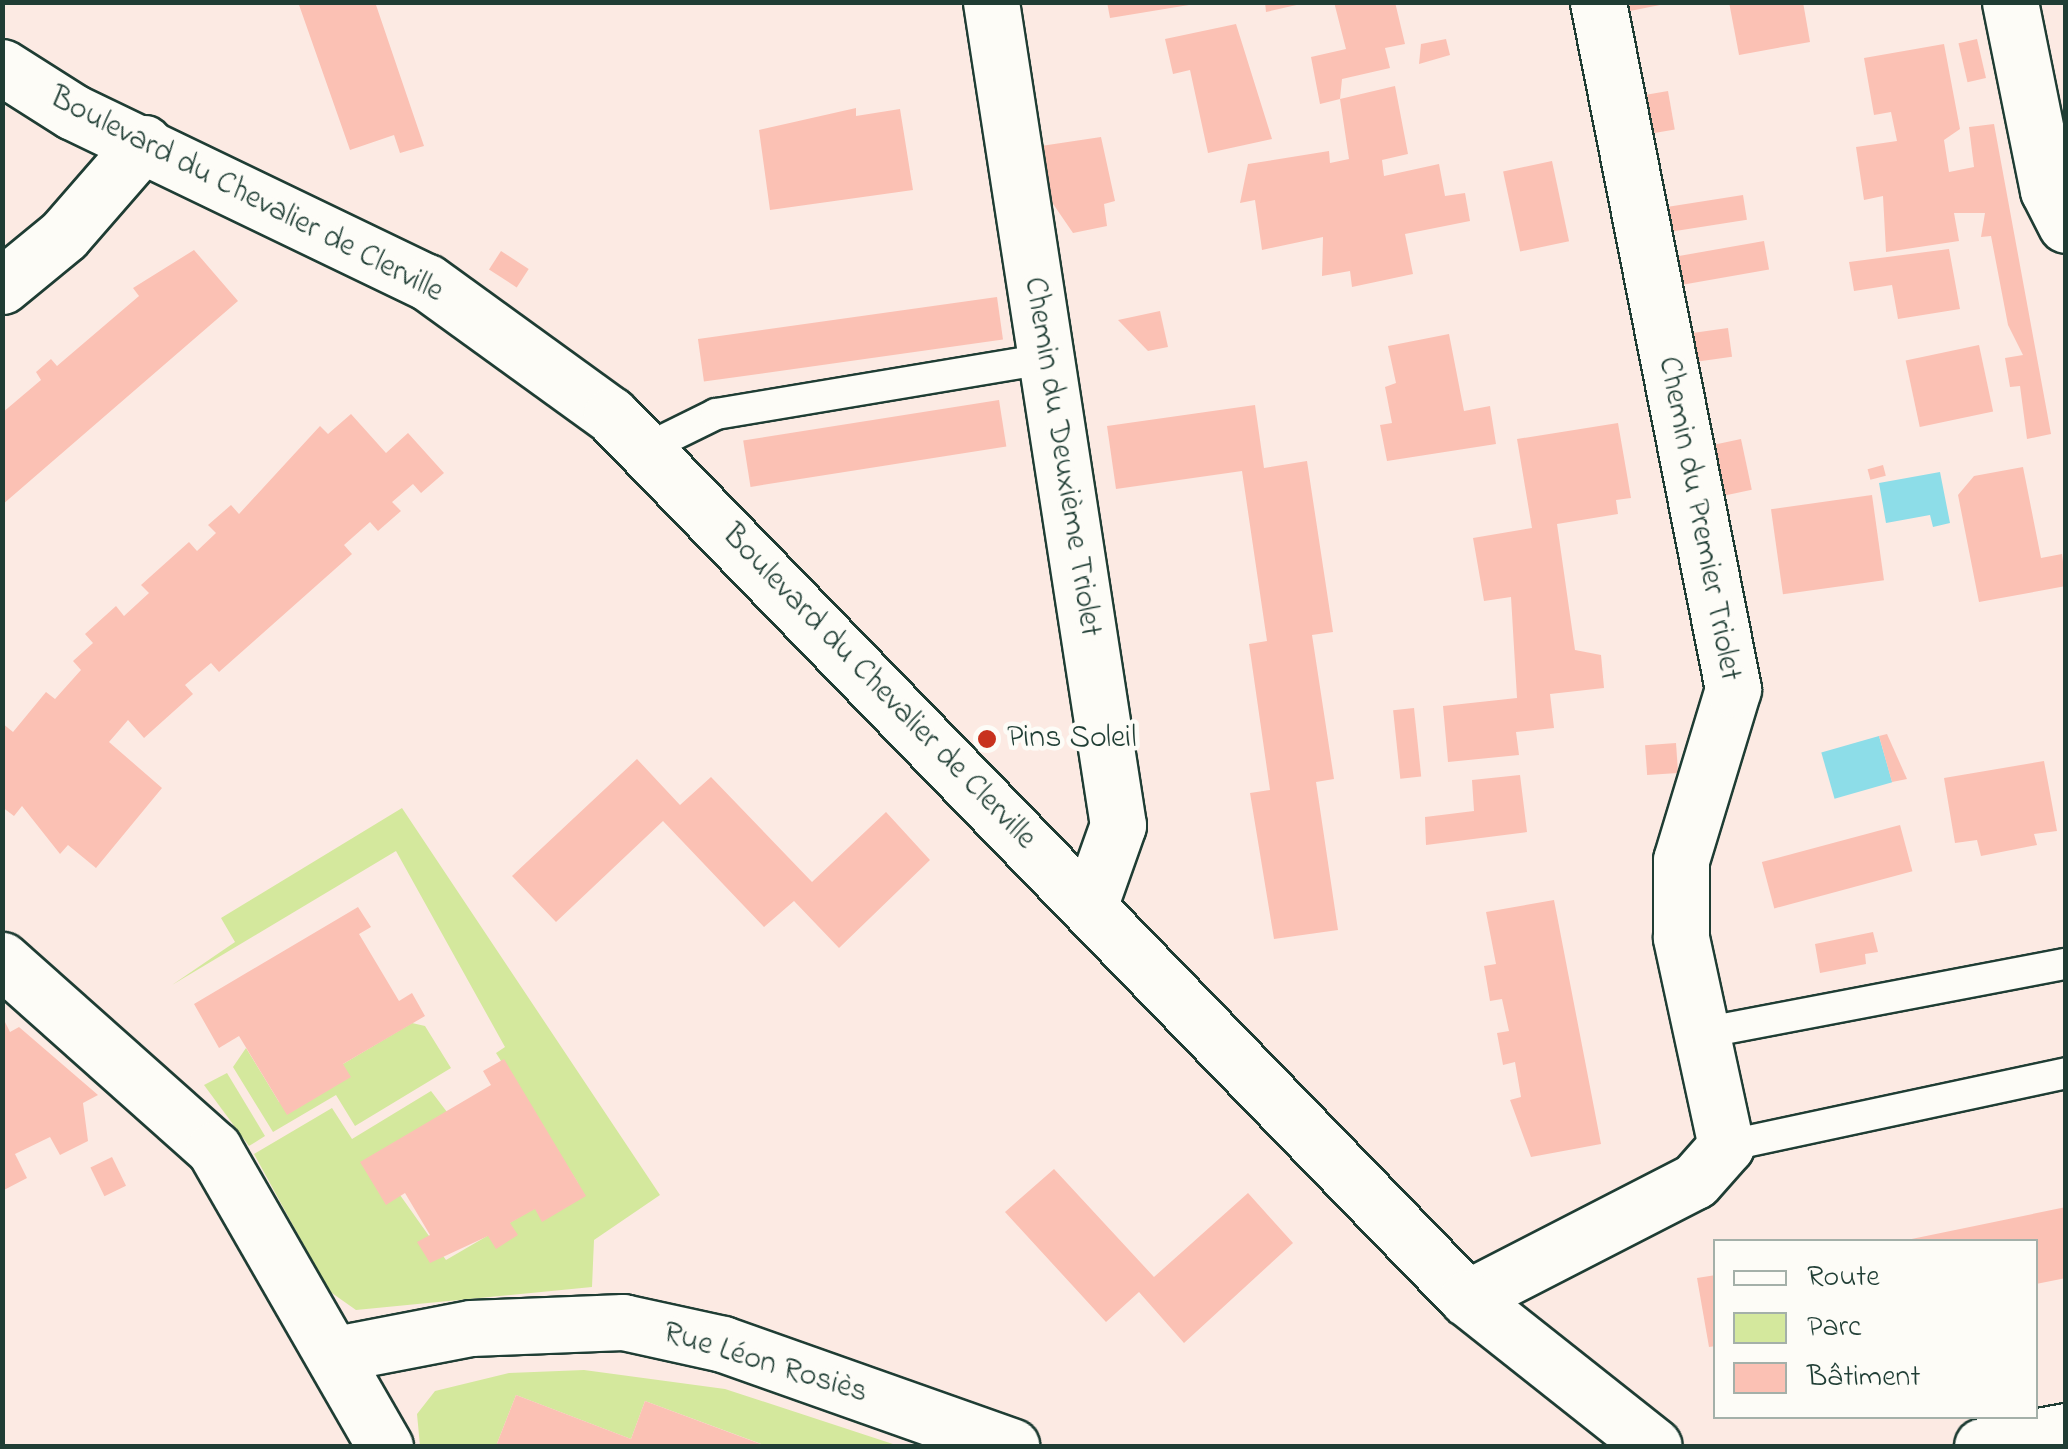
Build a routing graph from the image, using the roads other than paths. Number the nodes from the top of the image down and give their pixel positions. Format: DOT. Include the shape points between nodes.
graph roads {
  1 [pos="991,2"];
  2 [pos="1598,2"];
  3 [pos="2010,2"];
  4 [pos="2,67"];
  5 [pos="144,144"];
  6 [pos="2066,225"];
  7 [pos="2,286"];
  8 [pos="1046,359"];
  9 [pos="645,449"];
  10 [pos="1089,906"];
  11 [pos="2,960"];
  12 [pos="2066,964"];
  13 [pos="1708,1032"];
  14 [pos="2066,1073"];
  15 [pos="1726,1146"];
  16 [pos="1467,1298"];
  17 [pos="336,1354"];
  18 [pos="2066,1431"];
  19 [pos="385,1446"];
  20 [pos="1011,1446"];
  21 [pos="1654,1446"];
  22 [pos="1982,1446"];
  1 -- 8 [label="street, Chemin du Deuxième Triolet"];
  2 -- 13 [label="street, Chemin du Premier Triolet" via="1733,688 1681,860 1681,937"];
  3 -- 6 [label="street" via="2048,190"];
  4 -- 5 [label="street, Boulevard du Chevalier de Clerville"];
  5 -- 7 [label="street" via="64,235"];
  5 -- 9 [label="street, Boulevard du Chevalier de Clerville" via="427,282 565,376"];
  8 -- 9 [label="lane" via="716,414"];
  8 -- 10 [label="street, Chemin du Deuxième Triolet" via="1118,825"];
  9 -- 10 [label="street, Boulevard du Chevalier de Clerville"];
  10 -- 16 [label="street, Boulevard du Chevalier de Clerville"];
  11 -- 17 [label="street" via="214,1149"];
  12 -- 13 [label="lane"];
  13 -- 15 [label="street, Chemin du Premier Triolet"];
  14 -- 15 [label="lane"];
  15 -- 16 [label="street" via="1695,1181"];
  16 -- 21 [label="street, Boulevard du Chevalier de Clerville"];
  17 -- 19 [label="street"];
  17 -- 20 [label="street, Rue Léon Rosiès" via="526,1321 623,1322 722,1344"];
  18 -- 22 [label="street"];
}
